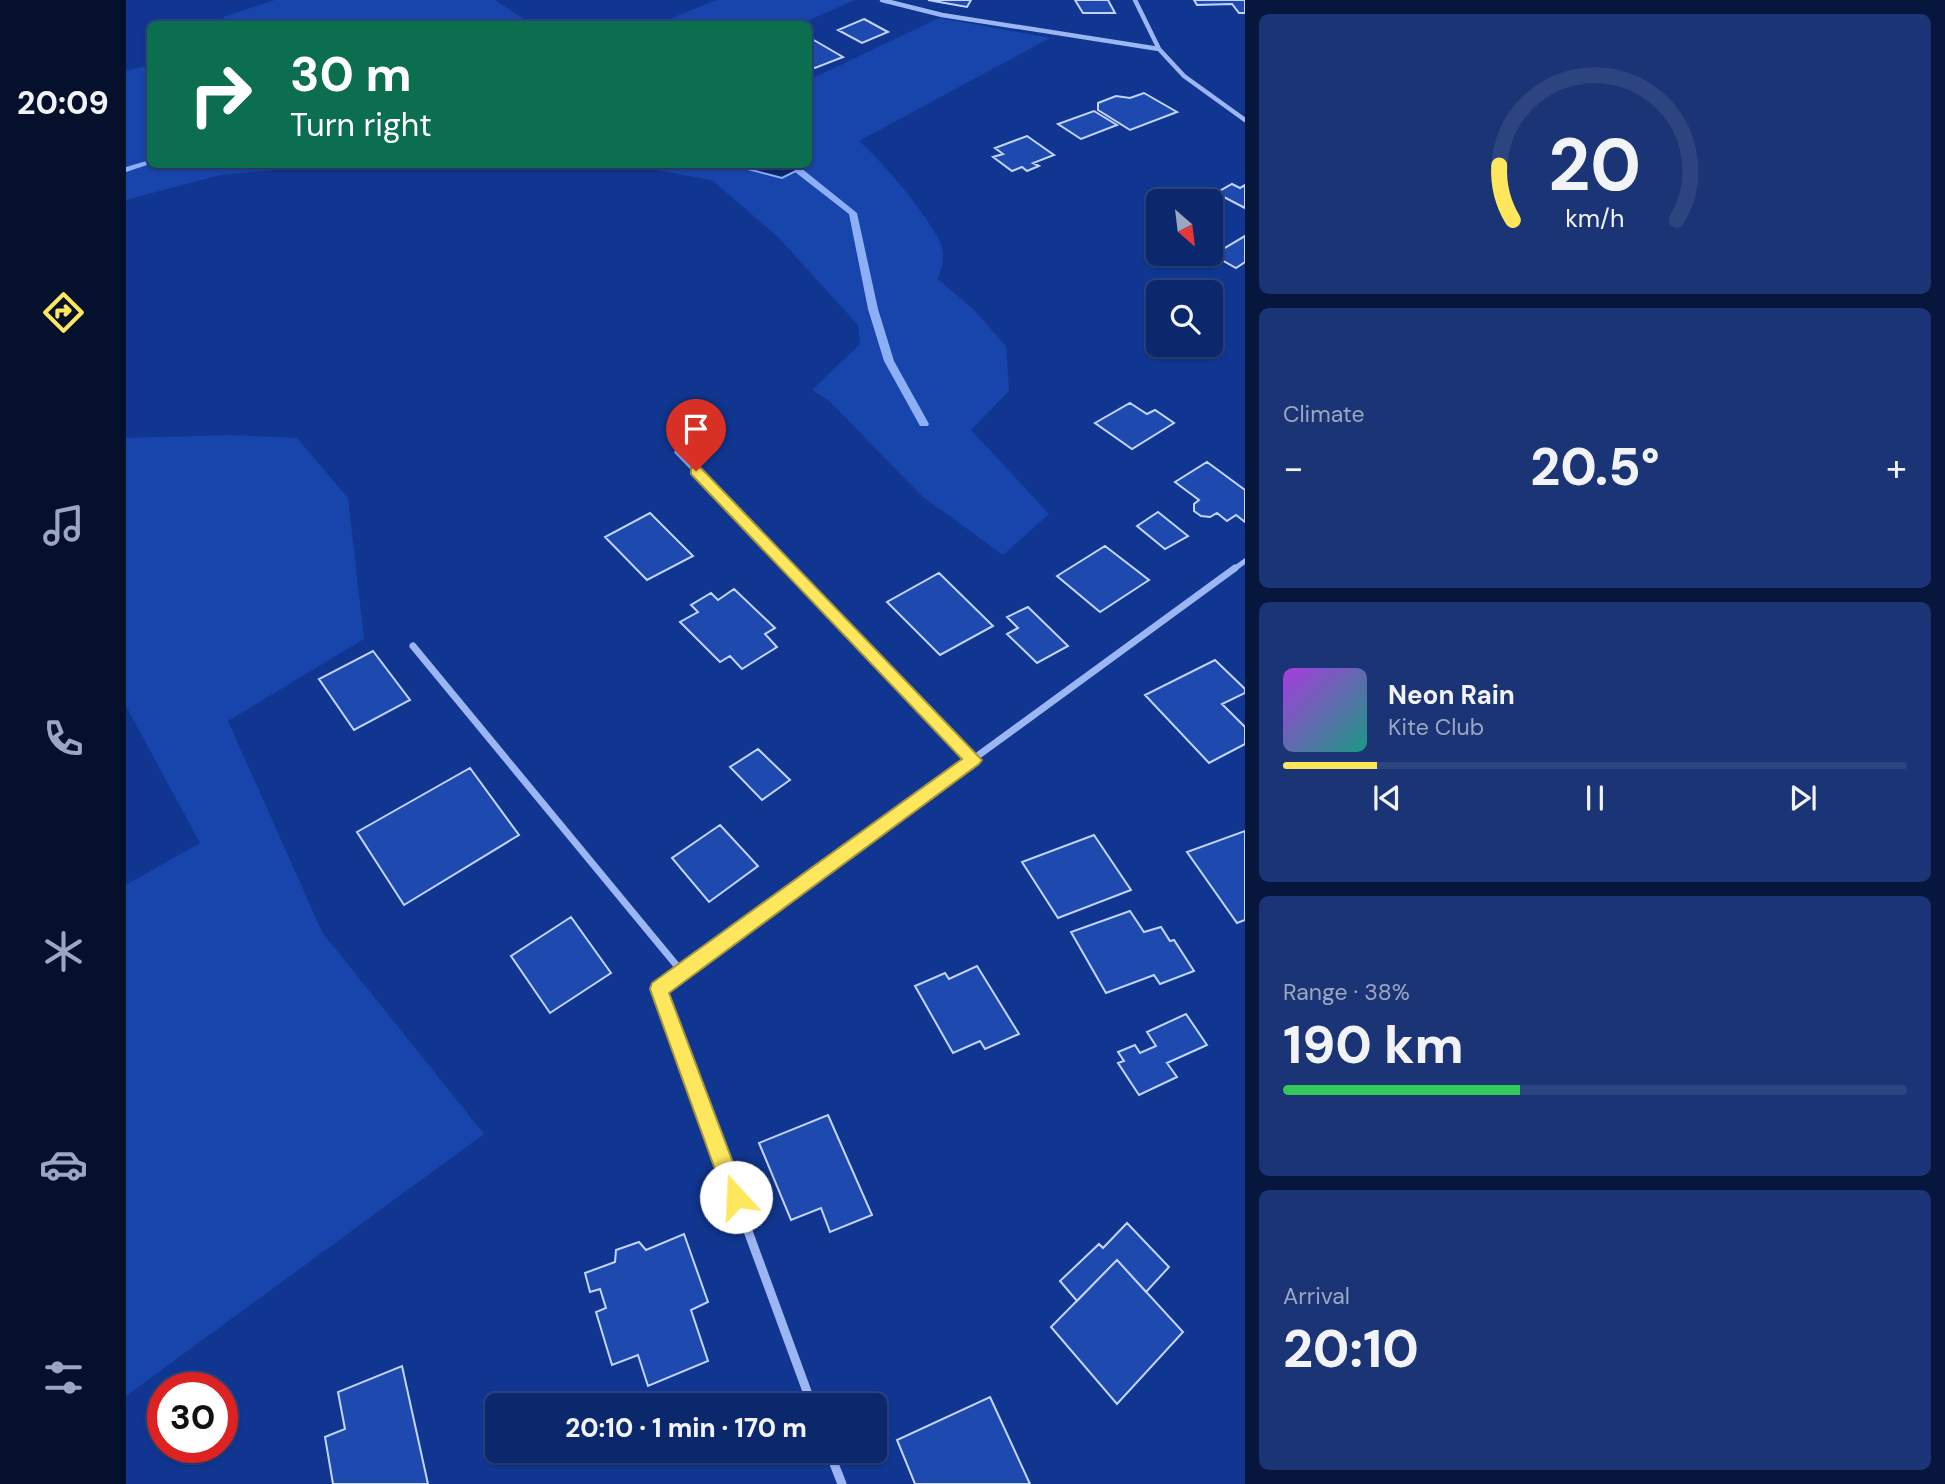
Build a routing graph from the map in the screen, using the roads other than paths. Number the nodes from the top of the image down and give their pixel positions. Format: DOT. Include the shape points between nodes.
graph roads {
  1 [pos="882,0"];
  2 [pos="1135,0"];
  3 [pos="1159,49"];
  4 [pos="1245,120"];
  5 [pos="677,452"];
  6 [pos="1245,561"];
  7 [pos="413,646"];
  8 [pos="974,760"];
  9 [pos="682,972"];
  10 [pos="809,1393"];
  11 [pos="834,1463"];
  12 [pos="842,1484"];
  1 -- 3 [label="street" via="942,15"];
  2 -- 3 [label="street"];
  3 -- 4 [label="street" via="1184,76"];
  5 -- 8 [label="street"];
  6 -- 8 [label="street"];
  7 -- 9 [label="street"];
  8 -- 9 [label="street"];
  9 -- 10 [label="street" via="659,989"];
  11 -- 12 [label="street"];
}
